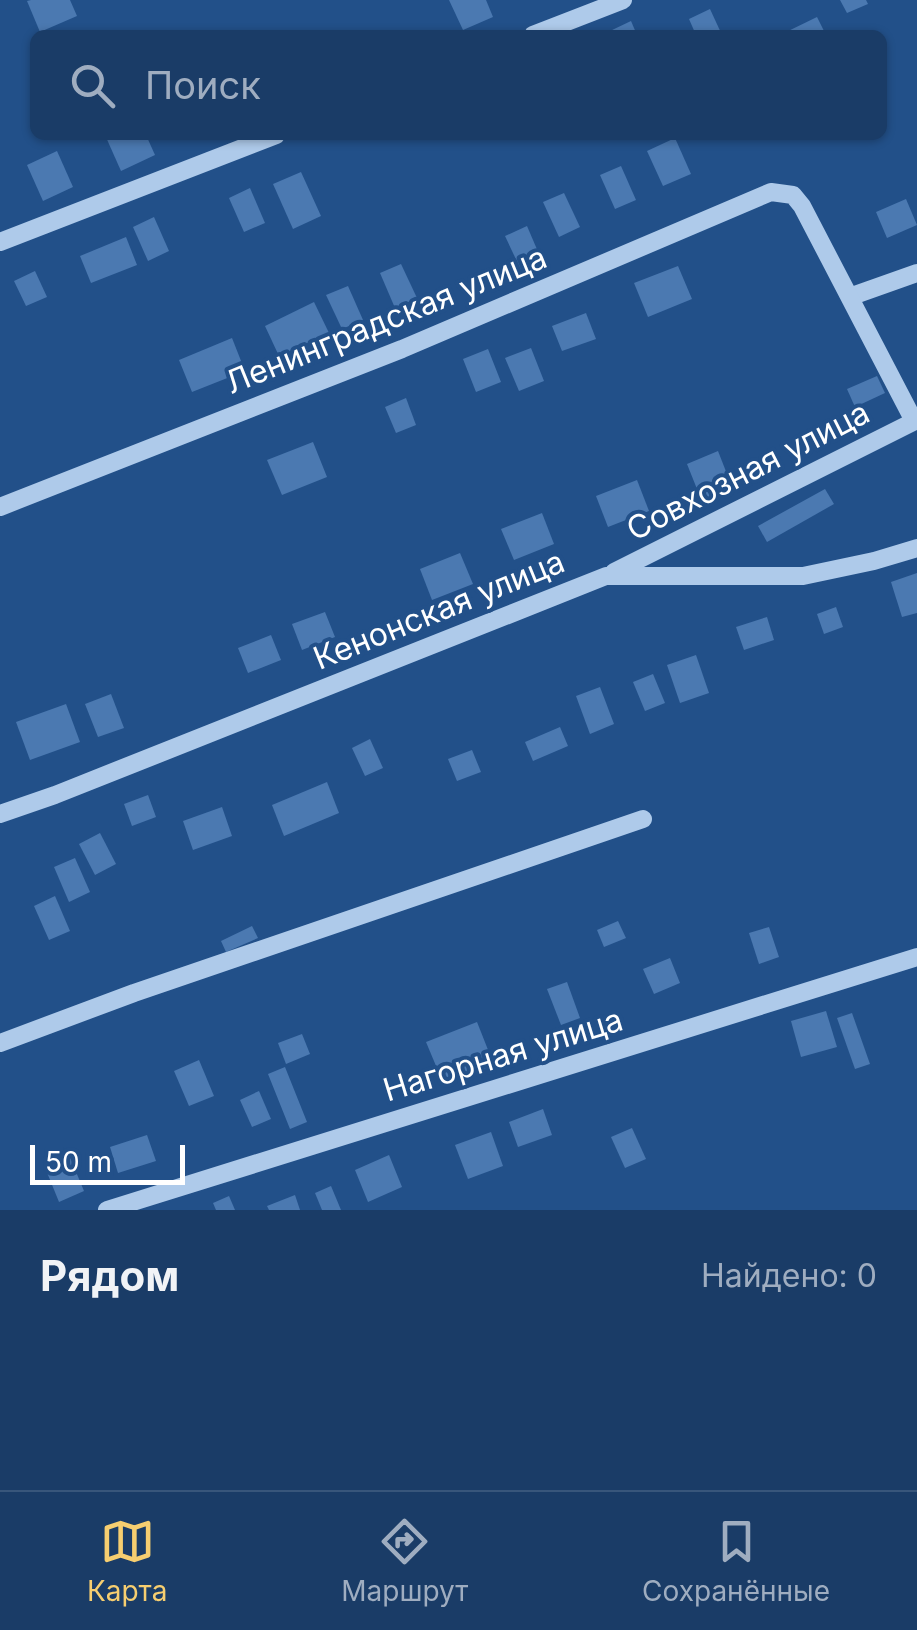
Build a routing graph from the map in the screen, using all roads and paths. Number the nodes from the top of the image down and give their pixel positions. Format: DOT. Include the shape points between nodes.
graph roads {
  1 [pos="624,0"];
  2 [pos="546,30"];
  3 [pos="263,140"];
  4 [pos="0,242"];
  5 [pos="917,274"];
  6 [pos="852,296"];
  7 [pos="916,420"];
  8 [pos="0,507"];
  9 [pos="917,548"];
  10 [pos="606,576"];
  11 [pos="0,814"];
  12 [pos="643,819"];
  13 [pos="917,957"];
  14 [pos="0,1042"];
  15 [pos="107,1210"];
  1 -- 2 [label="street"];
  3 -- 4 [label="street"];
  5 -- 6 [label="street"];
  6 -- 7 [label="street"];
  6 -- 8 [label="street, Ленинградская улица" via="802,206 793,195 771,192 402,349"];
  7 -- 10 [label="street, Совхозная улица"];
  9 -- 10 [label="street, Кенонская улица" via="803,576"];
  10 -- 11 [label="street, Кенонская улица"];
  12 -- 14 [label="street"];
  13 -- 15 [label="street, Нагорная улица"];
}
